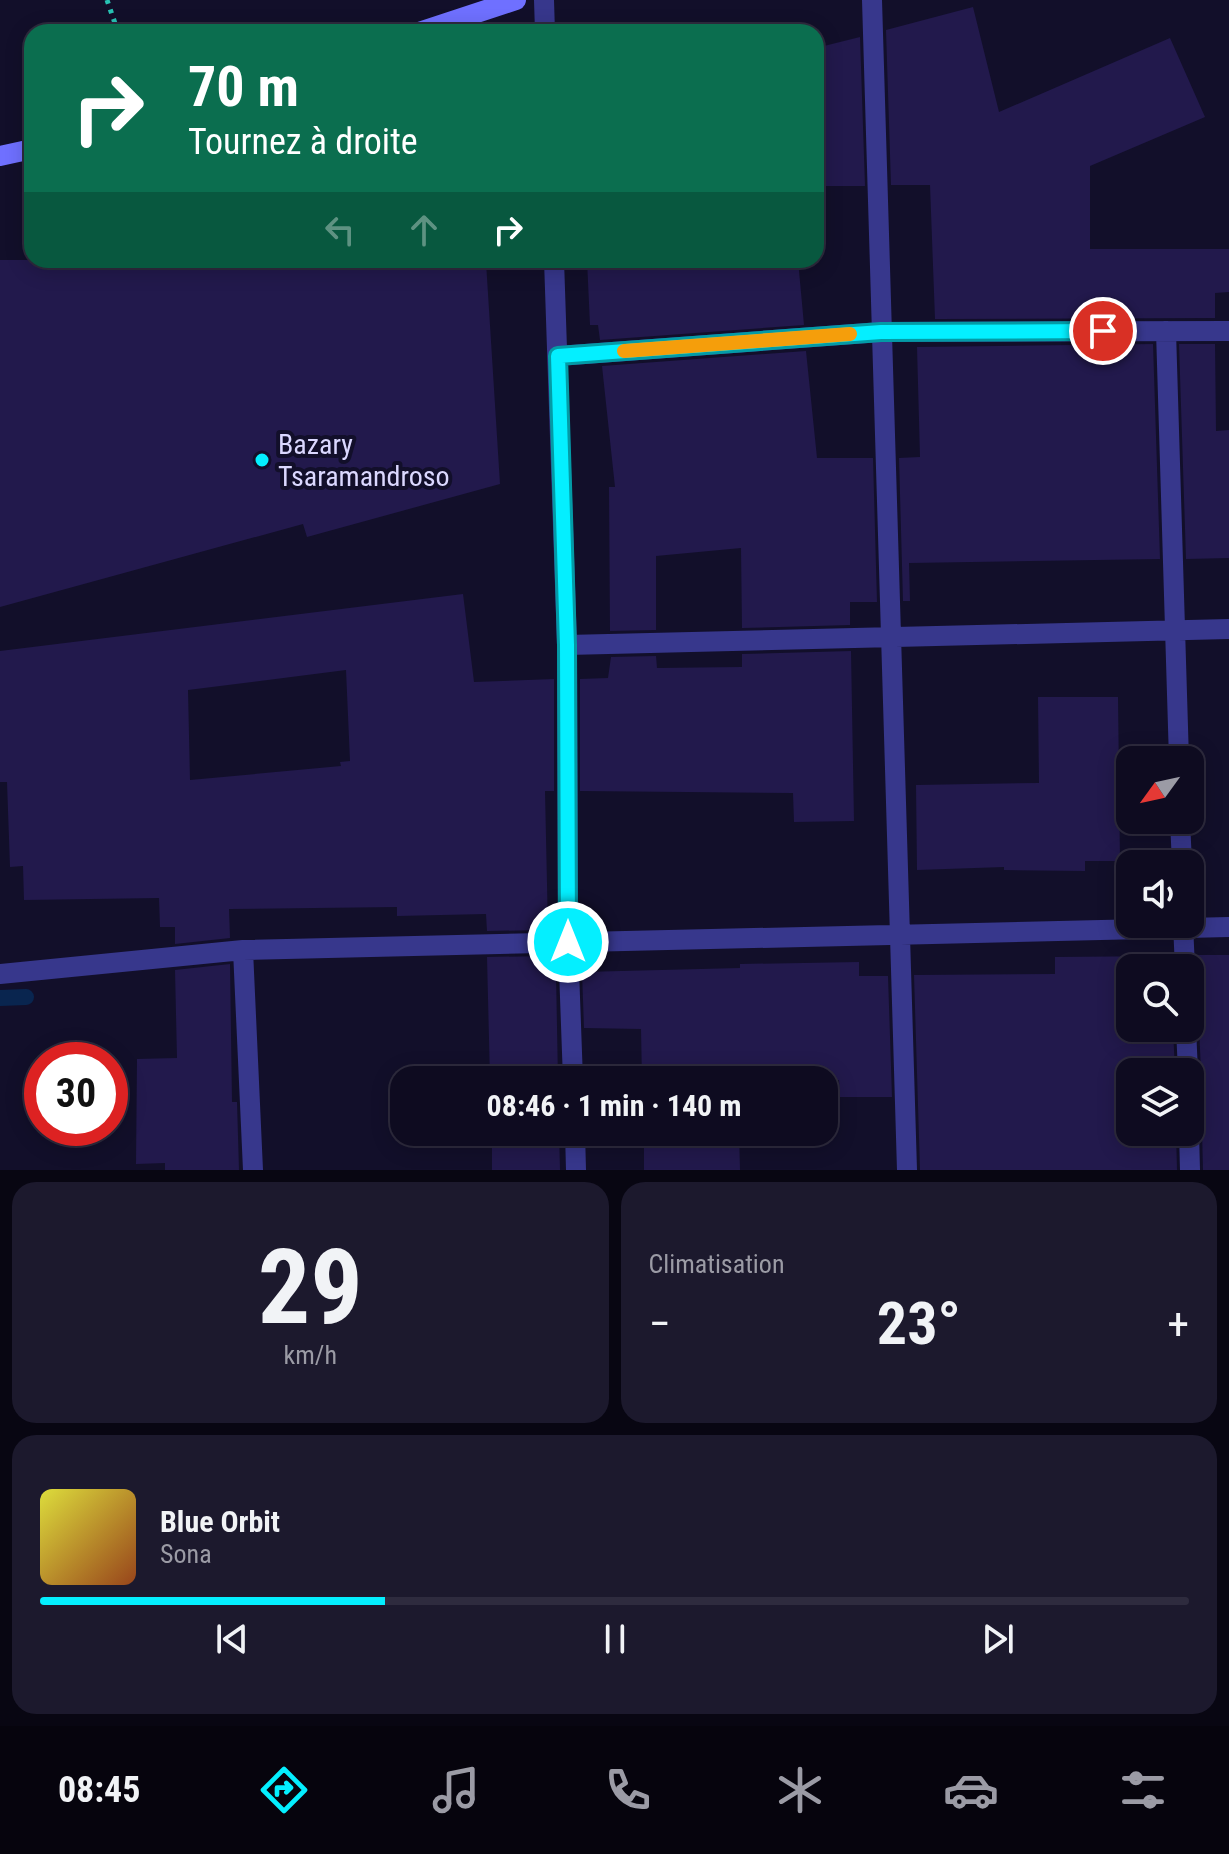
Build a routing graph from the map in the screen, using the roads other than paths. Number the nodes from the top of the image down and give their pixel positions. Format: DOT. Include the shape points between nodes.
graph roads {
  1 [pos="516,0"];
  2 [pos="544,0"];
  3 [pos="872,0"];
  4 [pos="443,24"];
  5 [pos="545,24"];
  6 [pos="24,151"];
  7 [pos="0,156"];
  8 [pos="554,268"];
  9 [pos="1166,331"];
  10 [pos="1229,331"];
  11 [pos="881,332"];
  12 [pos="558,356"];
  13 [pos="1229,629"];
  14 [pos="1175,630"];
  15 [pos="891,637"];
  16 [pos="567,645"];
  17 [pos="1179,746"];
  18 [pos="1204,927"];
  19 [pos="1229,927"];
  20 [pos="1116,929"];
  21 [pos="900,934"];
  22 [pos="568,942"];
  23 [pos="243,950"];
  24 [pos="0,974"];
  25 [pos="572,1066"];
  26 [pos="575,1146"];
  27 [pos="1189,1146"];
  28 [pos="253,1170"];
  29 [pos="576,1170"];
  30 [pos="907,1170"];
  31 [pos="1190,1170"];
  1 -- 4 [label="main road"];
  2 -- 5 [label="street"];
  3 -- 11 [label="street"];
  6 -- 7 [label="main road"];
  8 -- 12 [label="street"];
  9 -- 10 [label="street"];
  9 -- 11 [label="street"];
  9 -- 14 [label="street"];
  11 -- 12 [label="street"];
  11 -- 15 [label="street"];
  12 -- 16 [label="street"];
  13 -- 14 [label="street"];
  14 -- 15 [label="street"];
  14 -- 17 [label="street"];
  15 -- 16 [label="street"];
  15 -- 21 [label="street"];
  16 -- 22 [label="street"];
  18 -- 19 [label="street"];
  20 -- 21 [label="street"];
  21 -- 22 [label="street"];
  21 -- 30 [label="street"];
  22 -- 23 [label="street"];
  22 -- 25 [label="street"];
  23 -- 24 [label="street"];
  23 -- 28 [label="street"];
  26 -- 29 [label="street"];
  27 -- 31 [label="street"];
}
